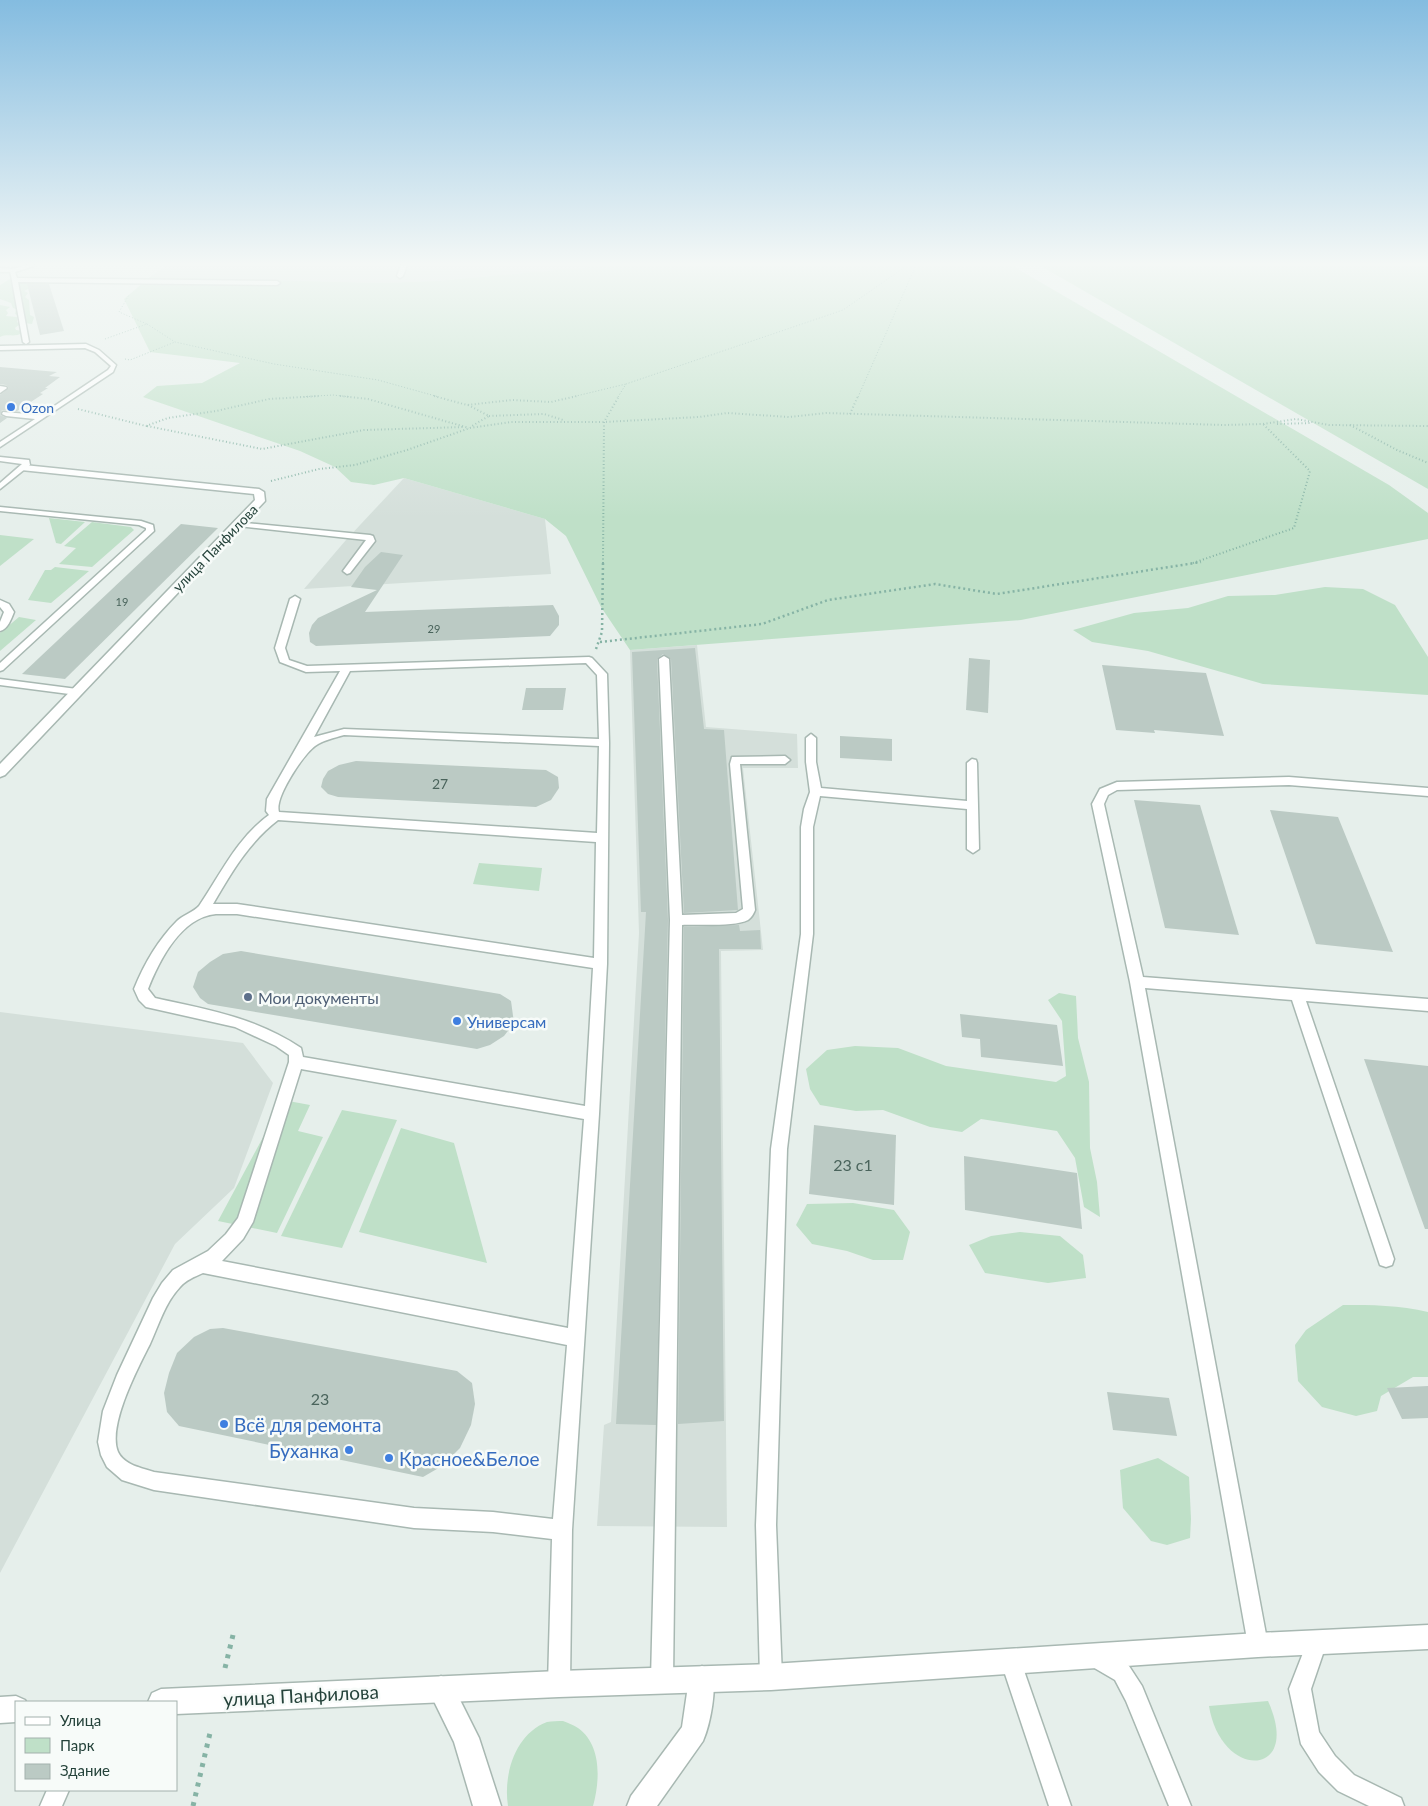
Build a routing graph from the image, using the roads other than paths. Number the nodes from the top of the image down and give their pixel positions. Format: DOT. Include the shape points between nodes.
graph roads {
  1 [pos="95,349"];
  2 [pos="6,414"];
  3 [pos="42,416"];
  4 [pos="0,445"];
  5 [pos="0,459"];
  6 [pos="24,468"];
  7 [pos="0,487"];
  8 [pos="0,508"];
  9 [pos="238,524"];
  10 [pos="347,571"];
  11 [pos="295,598"];
  12 [pos="0,603"];
  13 [pos="0,628"];
  14 [pos="664,659"];
  15 [pos="0,668"];
  16 [pos="347,668"];
  17 [pos="0,682"];
  18 [pos="77,692"];
  19 [pos="811,738"];
  20 [pos="604,743"];
  21 [pos="301,752"];
  22 [pos="785,760"];
  23 [pos="972,763"];
  24 [pos="0,772"];
  25 [pos="816,792"];
  26 [pos="1428,792"];
  27 [pos="972,805"];
  28 [pos="276,816"];
  29 [pos="602,838"];
  30 [pos="973,849"];
  31 [pos="202,911"];
  32 [pos="676,920"];
  33 [pos="600,964"];
  34 [pos="1136,982"];
  35 [pos="1297,994"];
  36 [pos="1428,1005"];
  37 [pos="296,1062"];
  38 [pos="592,1114"];
  39 [pos="1386,1259"];
  40 [pos="202,1265"];
  41 [pos="575,1338"];
  42 [pos="562,1530"];
  43 [pos="1428,1637"];
  44 [pos="1317,1642"];
  45 [pos="1258,1645"];
  46 [pos="1094,1656"];
  47 [pos="1011,1662"];
  48 [pos="771,1677"];
  49 [pos="702,1679"];
  50 [pos="662,1680"];
  51 [pos="559,1684"];
  52 [pos="441,1689"];
  53 [pos="178,1701"];
  54 [pos="0,1710"];
  55 [pos="15,1710"];
  56 [pos="58,1791"];
  57 [pos="52,1806"];
  58 [pos="487,1806"];
  59 [pos="641,1806"];
  60 [pos="1060,1806"];
  61 [pos="1180,1806"];
  62 [pos="1393,1806"];
  1 -- 3 [label="lane" via="113,364 113,368"];
  2 -- 3 [label="lane"];
  3 -- 4 [label="lane"];
  5 -- 6 [label="lane" via="26,462"];
  6 -- 7 [label="lane"];
  6 -- 9 [label="street, улица Панфилова" via="259,492 260,501"];
  8 -- 15 [label="lane" via="141,523 150,527 150,531"];
  9 -- 10 [label="lane" via="370,538 372,541"];
  9 -- 18 [label="street, улица Панфилова"];
  11 -- 16 [label="lane" via="280,648 285,662 306,668"];
  12 -- 13 [label="lane" via="9,612"];
  14 -- 32 [label="lane"];
  16 -- 20 [label="lane" via="589,660 602,674"];
  16 -- 21 [label="lane"];
  17 -- 18 [label="lane"];
  18 -- 24 [label="street, улица Панфилова"];
  19 -- 25 [label="lane"];
  20 -- 21 [label="lane" via="344,732 313,742"];
  20 -- 29 [label="lane"];
  21 -- 28 [label="lane" via="273,799 272,811"];
  22 -- 32 [label="lane" via="743,758 736,760 735,764 749,910 736,918"];
  23 -- 27 [label="lane"];
  25 -- 27 [label="lane"];
  25 -- 48 [label="lane" via="807,827 807,934 779,1149 766,1526"];
  26 -- 34 [label="lane" via="1289,781 1117,786 1107,789 1098,804"];
  27 -- 30 [label="lane"];
  28 -- 29 [label="lane"];
  28 -- 31 [label="lane" via="250,837"];
  29 -- 33 [label="lane"];
  31 -- 33 [label="lane" via="238,909"];
  31 -- 37 [label="lane" via="175,931 147,973 141,989 144,996 152,1003 237,1022 263,1033 296,1052"];
  32 -- 50 [label="lane"];
  33 -- 38 [label="lane"];
  34 -- 35 [label="lane"];
  34 -- 45 [label="lane"];
  35 -- 36 [label="lane"];
  35 -- 39 [label="lane"];
  37 -- 38 [label="lane"];
  37 -- 40 [label="lane" via="245,1222 239,1233"];
  38 -- 41 [label="lane"];
  40 -- 41 [label="lane"];
  40 -- 42 [label="lane" via="183,1272 169,1288 116,1397 107,1441 110,1455 119,1467 154,1481 414,1518"];
  41 -- 42 [label="lane"];
  42 -- 51 [label="lane"];
  43 -- 44 [label="street, улица Панфилова"];
  44 -- 45 [label="street, улица Панфилова"];
  44 -- 62 [label="lane" via="1300,1689 1309,1736 1327,1764 1346,1783"];
  45 -- 46 [label="street, улица Панфилова"];
  46 -- 47 [label="street, улица Панфилова"];
  46 -- 61 [label="lane" via="1122,1672"];
  47 -- 48 [label="street, улица Панфилова"];
  47 -- 60 [label="lane"];
  48 -- 49 [label="street, улица Панфилова"];
  49 -- 50 [label="street, улица Панфилова"];
  49 -- 59 [label="street" via="694,1732"];
  50 -- 51 [label="street, улица Панфилова"];
  51 -- 52 [label="street, улица Панфилова"];
  52 -- 53 [label="street, улица Панфилова"];
  52 -- 58 [label="street" via="466,1738"];
  54 -- 55 [label="street"];
  56 -- 57 [label="lane"];
}
